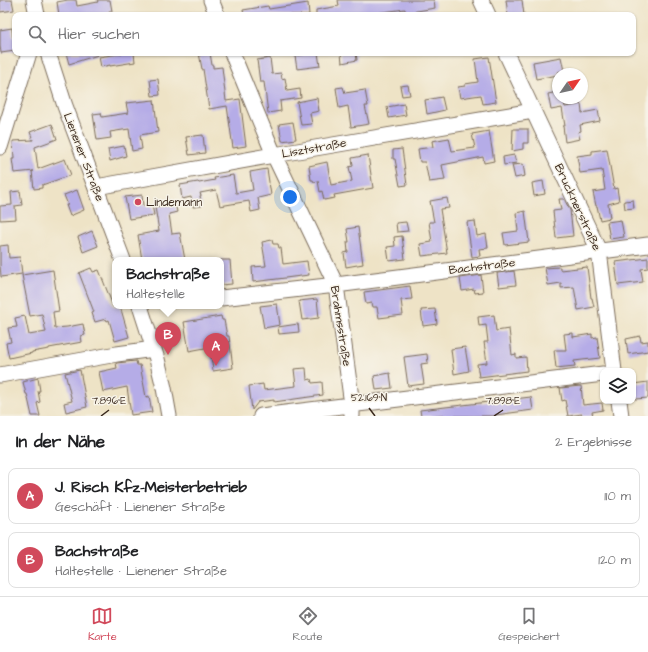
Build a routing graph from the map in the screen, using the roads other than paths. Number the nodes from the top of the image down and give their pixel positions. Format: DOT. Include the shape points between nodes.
graph roads {
  1 [pos="34,0"];
  2 [pos="211,0"];
  3 [pos="481,0"];
  4 [pos="36,12"];
  5 [pos="216,12"];
  6 [pos="485,12"];
  7 [pos="28,56"];
  8 [pos="49,56"];
  9 [pos="233,56"];
  10 [pos="507,56"];
  11 [pos="533,111"];
  12 [pos="0,147"];
  13 [pos="274,155"];
  14 [pos="96,187"];
  15 [pos="648,245"];
  16 [pos="599,251"];
  17 [pos="122,257"];
  18 [pos="336,285"];
  19 [pos="224,298"];
  20 [pos="143,309"];
  21 [pos="154,349"];
  22 [pos="614,368"];
  23 [pos="600,374"];
  24 [pos="0,375"];
  25 [pos="619,404"];
  26 [pos="352,410"];
  27 [pos="169,416"];
  28 [pos="261,416"];
  29 [pos="621,416"];
  1 -- 4 [label="street"];
  2 -- 5 [label="street"];
  3 -- 6 [label="street"];
  7 -- 12 [label="street"];
  8 -- 14 [label="street, Lienener Straße"];
  9 -- 13 [label="street, Brahmsstraße"];
  10 -- 11 [label="street, Brucknerstraße"];
  11 -- 13 [label="street, Lisztstraße"];
  11 -- 16 [label="street, Brucknerstraße"];
  13 -- 14 [label="street, Lisztstraße"];
  13 -- 18 [label="street, Brahmsstraße"];
  14 -- 17 [label="street, Lienener Straße"];
  15 -- 16 [label="street, Bachstraße"];
  16 -- 18 [label="street, Bachstraße"];
  16 -- 22 [label="street, Brucknerstraße"];
  18 -- 19 [label="street, Bachstraße"];
  18 -- 26 [label="street, Brahmsstraße"];
  20 -- 21 [label="street"];
  21 -- 24 [label="street"];
  21 -- 27 [label="street"];
  23 -- 26 [label="street"];
  25 -- 29 [label="street"];
  26 -- 28 [label="street"];
}
